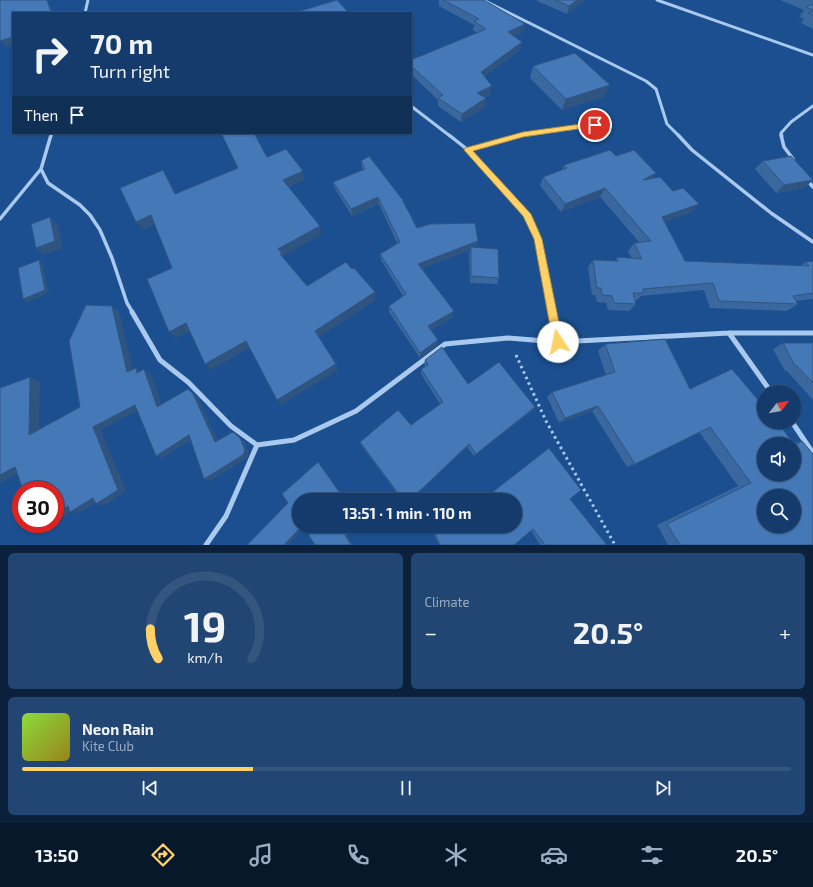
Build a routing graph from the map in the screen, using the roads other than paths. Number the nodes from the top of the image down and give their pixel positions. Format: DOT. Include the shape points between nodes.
graph roads {
  1 [pos="88,0"];
  2 [pos="657,0"];
  3 [pos="485,1"];
  4 [pos="85,12"];
  5 [pos="813,55"];
  6 [pos="813,106"];
  7 [pos="412,107"];
  8 [pos="595,125"];
  9 [pos="52,134"];
  10 [pos="468,150"];
  11 [pos="796,164"];
  12 [pos="41,169"];
  13 [pos="805,176"];
  14 [pos="813,187"];
  15 [pos="0,218"];
  16 [pos="813,242"];
  17 [pos="729,333"];
  18 [pos="813,333"];
  19 [pos="558,342"];
  20 [pos="766,385"];
  21 [pos="797,429"];
  22 [pos="258,445"];
  23 [pos="813,453"];
  24 [pos="206,545"];
  1 -- 4 [label="street"];
  2 -- 5 [label="street"];
  3 -- 16 [label="street" via="646,81 656,89 667,124 692,150 771,213"];
  6 -- 11 [label="street" via="781,133 784,147"];
  7 -- 10 [label="street"];
  8 -- 10 [label="street" via="523,135"];
  9 -- 12 [label="street"];
  10 -- 19 [label="street" via="527,214 538,239"];
  12 -- 15 [label="street"];
  12 -- 22 [label="street" via="48,183 80,205 100,230 127,303 160,360 188,382 231,426"];
  13 -- 14 [label="street"];
  17 -- 18 [label="street"];
  17 -- 19 [label="street"];
  17 -- 20 [label="street"];
  19 -- 22 [label="street" via="508,338 445,344 356,411 294,440"];
  21 -- 23 [label="street"];
  22 -- 24 [label="street" via="226,516"];
}
